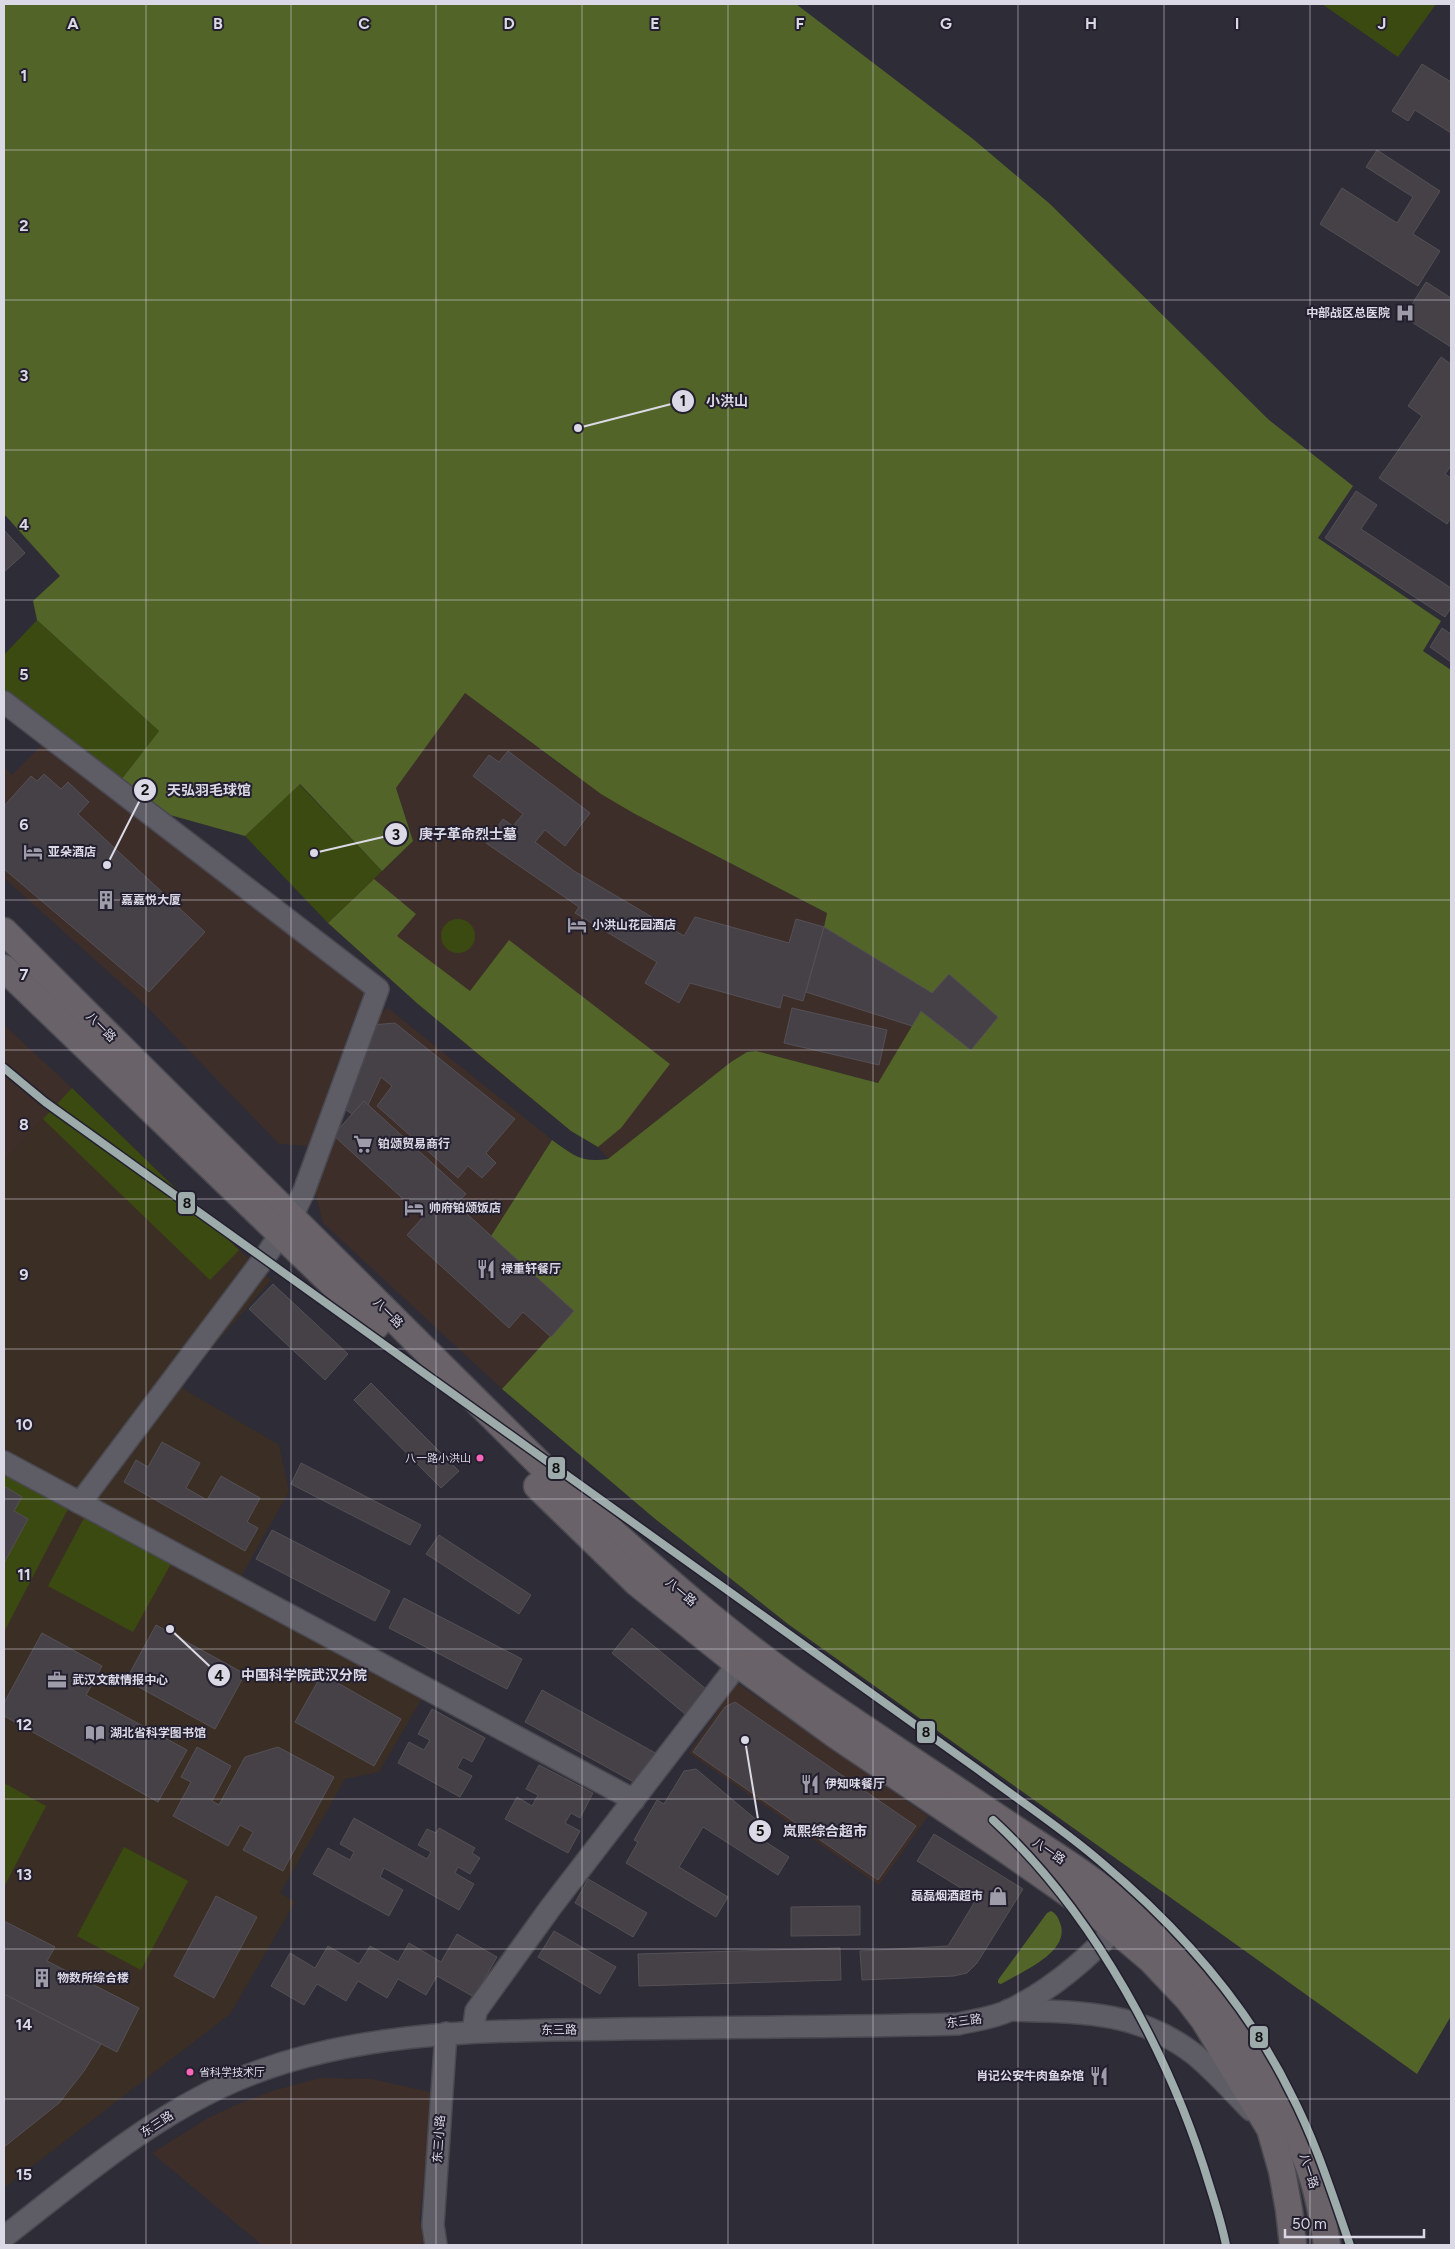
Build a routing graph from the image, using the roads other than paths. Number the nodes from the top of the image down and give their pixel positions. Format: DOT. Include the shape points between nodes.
graph roads {
  1 [pos="4,702"];
  2 [pos="4,931"];
  3 [pos="4,968"];
  4 [pos="287,1226"];
  5 [pos="4,1462"];
  6 [pos="80,1503"];
  7 [pos="738,1664"];
  8 [pos="634,1800"];
  9 [pos="1124,1920"];
  10 [pos="1009,2010"];
  11 [pos="474,2032"];
  12 [pos="446,2033"];
  13 [pos="1270,2129"];
  14 [pos="4,2237"];
  15 [pos="436,2245"];
  16 [pos="1293,2245"];
  17 [pos="1327,2245"];
  1 -- 4 [label="street" via="378,990 304,1191"];
  2 -- 4 [label="main road, 八一路"];
  3 -- 4 [label="main road, 八一路"];
  4 -- 6 [label="street"];
  4 -- 7 [label="main road, 八一路" via="604,1552 651,1595"];
  4 -- 9 [label="main road, 八一路" via="565,1489 690,1598 804,1688 1071,1866"];
  5 -- 6 [label="street"];
  6 -- 8 [label="street"];
  7 -- 8 [label="street"];
  7 -- 9 [label="main road, 八一路" via="837,1736 1009,1852"];
  8 -- 11 [label="street" via="476,2011"];
  9 -- 10 [label="street, 东三路" via="1048,1986"];
  9 -- 13 [label="main road" via="1151,1960 1188,1999 1221,2045"];
  9 -- 17 [label="main road, 八一路" via="1179,1956 1230,2022 1273,2090 1309,2166"];
  10 -- 11 [label="street, 东三路" via="958,2024"];
  10 -- 13 [label="street" via="1082,2012 1135,2022 1195,2055"];
  11 -- 12 [label="street, 东三路"];
  12 -- 14 [label="street, 东三路" via="308,2056 220,2087 189,2103 107,2157"];
  12 -- 15 [label="street, 东三小路" via="433,2225"];
  13 -- 16 [label="main road" via="1282,2171"];
}
